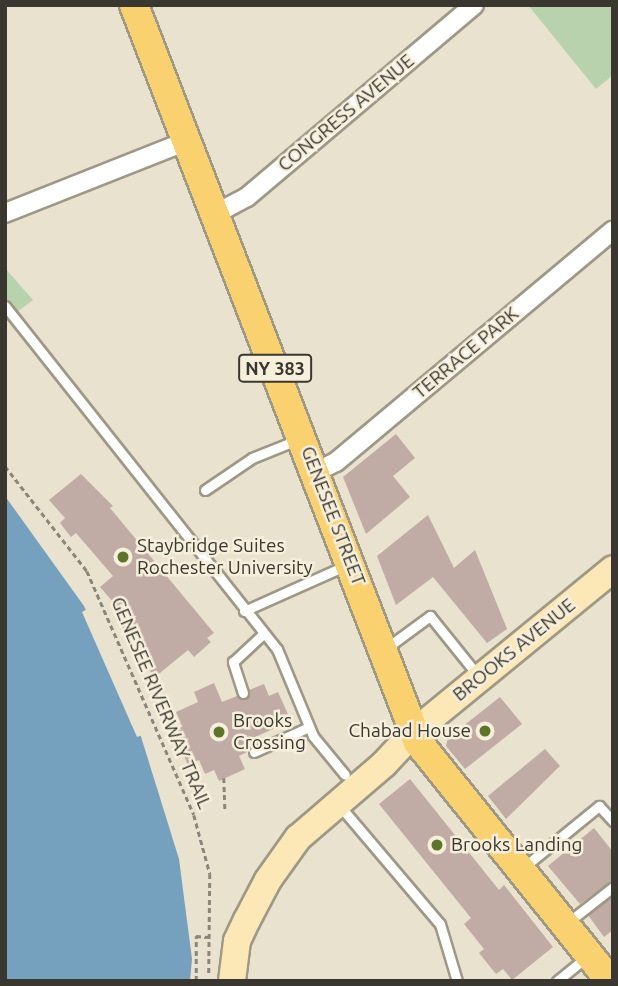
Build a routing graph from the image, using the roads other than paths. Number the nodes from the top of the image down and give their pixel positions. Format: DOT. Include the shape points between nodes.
graph roads {
  1 [pos="134,5"];
  2 [pos="474,5"];
  3 [pos="187,141"];
  4 [pos="5,213"];
  5 [pos="215,214"];
  6 [pos="613,230"];
  7 [pos="5,306"];
  8 [pos="303,438"];
  9 [pos="316,472"];
  10 [pos="205,490"];
  11 [pos="352,563"];
  12 [pos="612,572"];
  13 [pos="244,611"];
  14 [pos="262,635"];
  15 [pos="383,651"];
  16 [pos="480,678"];
  17 [pos="243,693"];
  18 [pos="309,727"];
  19 [pos="414,732"];
  20 [pos="261,734"];
  21 [pos="267,746"];
  22 [pos="254,752"];
  23 [pos="345,775"];
  24 [pos="337,802"];
  25 [pos="613,821"];
  26 [pos="520,870"];
  27 [pos="613,887"];
  28 [pos="564,925"];
  29 [pos="230,940"];
  30 [pos="589,955"];
  31 [pos="232,981"];
  32 [pos="457,981"];
  33 [pos="556,981"];
  34 [pos="610,981"];
  1 -- 3 [label="main road, GENESEE STREET / NY 383"];
  2 -- 5 [label="street, CONGRESS AVENUE" via="247,197"];
  3 -- 4 [label="street"];
  3 -- 5 [label="main road, GENESEE STREET / NY 383"];
  5 -- 8 [label="main road, GENESEE STREET / NY 383"];
  6 -- 9 [label="street, TERRACE PARK" via="336,462"];
  7 -- 13 [label="lane"];
  8 -- 9 [label="main road, GENESEE STREET / NY 383"];
  8 -- 10 [label="lane" via="252,458"];
  9 -- 11 [label="main road, GENESEE STREET / NY 383"];
  11 -- 13 [label="lane"];
  11 -- 15 [label="main road, GENESEE STREET / NY 383"];
  12 -- 16 [label="main road, BROOKS AVENUE"];
  13 -- 14 [label="lane"];
  14 -- 17 [label="lane" via="233,662"];
  14 -- 18 [label="lane" via="276,649"];
  15 -- 16 [label="lane" via="429,617"];
  15 -- 19 [label="main road, GENESEE STREET / NY 383"];
  16 -- 19 [label="main road, BROOKS AVENUE"];
  18 -- 21 [label="lane"];
  18 -- 23 [label="lane"];
  19 -- 23 [label="main road" via="385,743"];
  19 -- 24 [label="main road"];
  19 -- 26 [label="main road, GENESEE STREET" via="425,753"];
  20 -- 21 [label="lane"];
  21 -- 22 [label="lane"];
  23 -- 29 [label="main road" via="294,818 259,861 238,908"];
  24 -- 29 [label="main road" via="278,863"];
  24 -- 32 [label="lane" via="440,924"];
  25 -- 26 [label="lane" via="599,806"];
  26 -- 28 [label="main road, GENESEE STREET"];
  27 -- 28 [label="lane"];
  28 -- 30 [label="main road, GENESEE STREET"];
  29 -- 31 [label="main road"];
  30 -- 33 [label="lane"];
  30 -- 34 [label="main road, GENESEE STREET"];
}
